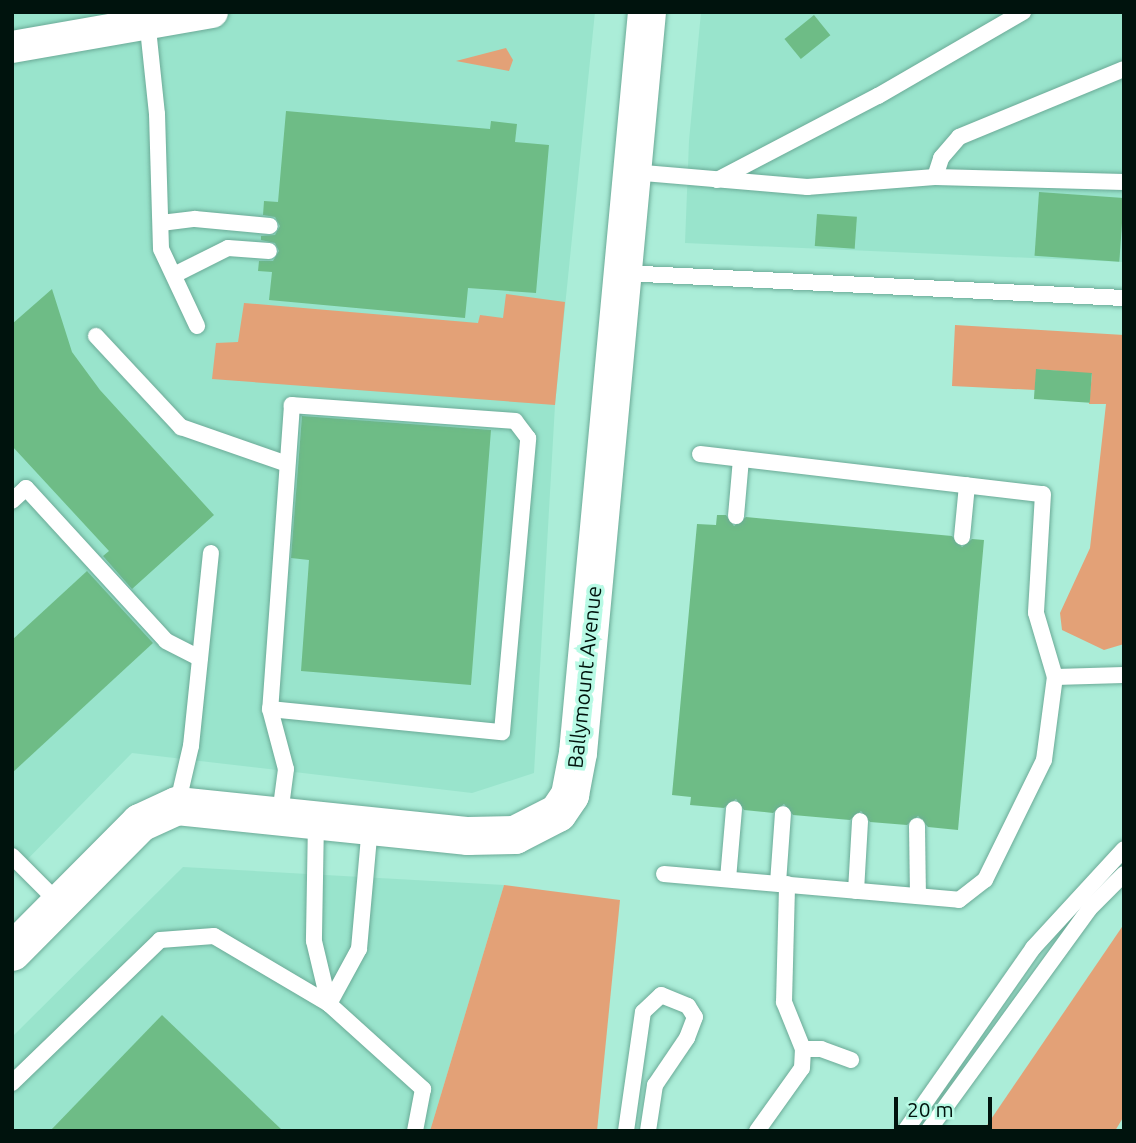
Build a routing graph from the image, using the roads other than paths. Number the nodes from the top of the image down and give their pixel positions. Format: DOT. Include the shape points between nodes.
graph roads {
  1 [pos="212,12"];
  2 [pos="646,12"];
  3 [pos="1023,12"];
  4 [pos="146,18"];
  5 [pos="13,43"];
  6 [pos="1124,69"];
  7 [pos="632,172"];
  8 [pos="935,177"];
  9 [pos="717,180"];
  10 [pos="1124,182"];
  11 [pos="161,223"];
  12 [pos="270,226"];
  13 [pos="269,251"];
  14 [pos="622,272"];
  15 [pos="174,275"];
  16 [pos="1124,298"];
  17 [pos="197,326"];
  18 [pos="96,336"];
  19 [pos="701,454"];
  20 [pos="741,459"];
  21 [pos="287,464"];
  22 [pos="967,485"];
  23 [pos="12,501"];
  24 [pos="736,516"];
  25 [pos="962,537"];
  26 [pos="211,553"];
  27 [pos="200,658"];
  28 [pos="1124,675"];
  29 [pos="1055,677"];
  30 [pos="270,709"];
  31 [pos="177,806"];
  32 [pos="734,809"];
  33 [pos="783,814"];
  34 [pos="298,818"];
  35 [pos="860,821"];
  36 [pos="370,826"];
  37 [pos="917,826"];
  38 [pos="1124,849"];
  39 [pos="12,856"];
  40 [pos="664,874"];
  41 [pos="1124,874"];
  42 [pos="728,880"];
  43 [pos="783,883"];
  44 [pos="856,891"];
  45 [pos="918,896"];
  46 [pos="60,904"];
  47 [pos="12,952"];
  48 [pos="329,1004"];
  49 [pos="803,1049"];
  50 [pos="851,1060"];
  51 [pos="12,1083"];
  52 [pos="415,1131"];
  53 [pos="626,1131"];
  54 [pos="649,1131"];
  55 [pos="757,1131"];
  56 [pos="905,1131"];
  57 [pos="928,1131"];
  1 -- 4 [label="street"];
  2 -- 7 [label="street, Ballymount Avenue"];
  3 -- 9 [label="lane" via="878,96"];
  4 -- 5 [label="street"];
  4 -- 11 [label="lane" via="157,114"];
  6 -- 8 [label="lane" via="960,136 941,158"];
  7 -- 9 [label="lane"];
  7 -- 14 [label="street, Ballymount Avenue"];
  8 -- 9 [label="lane" via="807,187"];
  8 -- 10 [label="lane"];
  11 -- 12 [label="lane" via="195,219"];
  11 -- 15 [label="lane" via="161,248"];
  13 -- 15 [label="lane" via="228,248"];
  14 -- 16 [label="lane"];
  14 -- 36 [label="street, Ballymount Avenue" via="578,753 570,795 558,813 515,835 468,836"];
  15 -- 17 [label="lane"];
  18 -- 21 [label="lane" via="181,427"];
  19 -- 20 [label="lane"];
  20 -- 22 [label="lane"];
  20 -- 24 [label="lane"];
  21 -- 30 [label="lane"];
  21 -- 30 [label="lane" via="292,405 515,421 528,438 502,732"];
  22 -- 25 [label="lane"];
  22 -- 29 [label="lane" via="1042,494 1036,612"];
  23 -- 27 [label="lane" via="26,488 166,641"];
  26 -- 27 [label="lane"];
  27 -- 31 [label="lane" via="191,746"];
  28 -- 29 [label="lane"];
  29 -- 45 [label="lane" via="1044,760 985,880 959,900"];
  30 -- 34 [label="lane"];
  31 -- 34 [label="street, Ballymount Avenue"];
  31 -- 46 [label="street, Ballymount Avenue" via="139,823"];
  32 -- 42 [label="lane"];
  33 -- 43 [label="lane"];
  34 -- 36 [label="street, Ballymount Avenue"];
  34 -- 48 [label="lane" via="314,941"];
  35 -- 44 [label="lane"];
  36 -- 48 [label="lane" via="359,949"];
  37 -- 45 [label="lane"];
  38 -- 56 [label="lane" via="1032,948"];
  39 -- 46 [label="lane"];
  40 -- 42 [label="lane"];
  41 -- 57 [label="lane" via="1089,909"];
  42 -- 43 [label="lane"];
  43 -- 44 [label="lane"];
  43 -- 49 [label="lane" via="784,1002"];
  44 -- 45 [label="lane"];
  46 -- 47 [label="street, Ballymount Avenue"];
  48 -- 51 [label="lane" via="214,936 160,940"];
  48 -- 52 [label="lane" via="423,1089"];
  49 -- 50 [label="lane" via="821,1049"];
  49 -- 55 [label="lane" via="802,1068"];
  53 -- 54 [label="lane" via="643,1012 661,995 681,1002 695,1017 687,1038 655,1085"];
}
